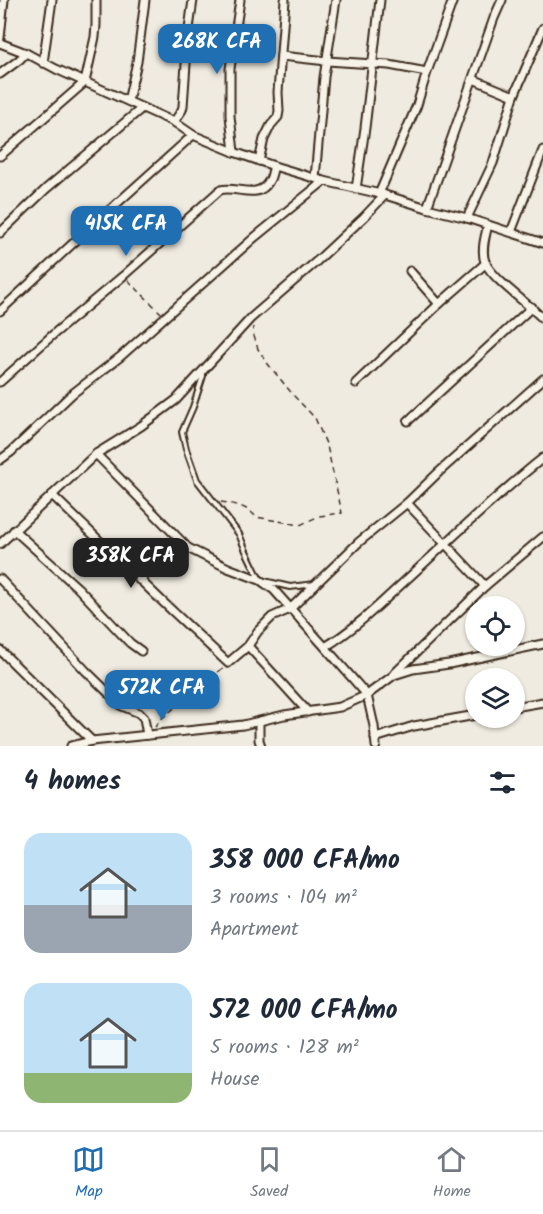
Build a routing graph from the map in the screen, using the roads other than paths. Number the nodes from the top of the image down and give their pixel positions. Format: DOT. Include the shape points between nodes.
graph roads {
  1 [pos="4,0"];
  2 [pos="52,0"];
  3 [pos="96,0"];
  4 [pos="145,0"];
  5 [pos="193,0"];
  6 [pos="240,0"];
  7 [pos="285,0"];
  8 [pos="336,0"];
  9 [pos="380,0"];
  10 [pos="453,0"];
  11 [pos="502,0"];
  12 [pos="543,28"];
  13 [pos="0,38"];
  14 [pos="0,44"];
  15 [pos="26,53"];
  16 [pos="281,56"];
  17 [pos="327,61"];
  18 [pos="43,63"];
  19 [pos="372,64"];
  20 [pos="427,72"];
  21 [pos="0,74"];
  22 [pos="473,79"];
  23 [pos="85,82"];
  24 [pos="514,96"];
  25 [pos="128,101"];
  26 [pos="142,108"];
  27 [pos="174,122"];
  28 [pos="193,135"];
  29 [pos="543,150"];
  30 [pos="234,152"];
  31 [pos="0,156"];
  32 [pos="259,160"];
  33 [pos="274,166"];
  34 [pos="315,178"];
  35 [pos="324,181"];
  36 [pos="356,189"];
  37 [pos="382,194"];
  38 [pos="427,208"];
  39 [pos="467,218"];
  40 [pos="488,225"];
  41 [pos="511,232"];
  42 [pos="0,233"];
  43 [pos="543,243"];
  44 [pos="486,264"];
  45 [pos="410,271"];
  46 [pos="439,304"];
  47 [pos="532,307"];
  48 [pos="0,311"];
  49 [pos="543,319"];
  50 [pos="203,370"];
  51 [pos="543,379"];
  52 [pos="0,382"];
  53 [pos="356,383"];
  54 [pos="408,421"];
  55 [pos="96,454"];
  56 [pos="543,458"];
  57 [pos="0,460"];
  58 [pos="52,495"];
  59 [pos="407,503"];
  60 [pos="14,530"];
  61 [pos="543,537"];
  62 [pos="0,544"];
  63 [pos="445,544"];
  64 [pos="188,548"];
  65 [pos="0,579"];
  66 [pos="139,580"];
  67 [pos="260,580"];
  68 [pos="317,583"];
  69 [pos="485,586"];
  70 [pos="290,609"];
  71 [pos="543,644"];
  72 [pos="248,646"];
  73 [pos="326,647"];
  74 [pos="0,650"];
  75 [pos="141,651"];
  76 [pos="394,675"];
  77 [pos="367,695"];
  78 [pos="543,702"];
  79 [pos="525,705"];
  80 [pos="308,712"];
  81 [pos="465,717"];
  82 [pos="259,722"];
  83 [pos="147,735"];
  84 [pos="92,741"];
  85 [pos="375,742"];
  86 [pos="71,746"];
  87 [pos="261,746"];
  1 -- 13 [label="street"];
  2 -- 18 [label="street"];
  3 -- 23 [label="street" via="95,37"];
  4 -- 25 [label="street"];
  5 -- 27 [label="street" via="183,106"];
  6 -- 30 [label="street" via="230,69"];
  7 -- 16 [label="street"];
  8 -- 17 [label="street"];
  9 -- 19 [label="street"];
  10 -- 20 [label="street"];
  11 -- 22 [label="street"];
  12 -- 24 [label="street"];
  14 -- 15 [label="street"];
  15 -- 18 [label="street"];
  15 -- 21 [label="street"];
  16 -- 17 [label="street"];
  16 -- 32 [label="street" via="278,117 264,139"];
  17 -- 19 [label="street"];
  17 -- 34 [label="street"];
  18 -- 23 [label="street"];
  19 -- 20 [label="street"];
  19 -- 36 [label="street"];
  20 -- 37 [label="street"];
  22 -- 24 [label="street"];
  22 -- 38 [label="street"];
  23 -- 25 [label="street"];
  23 -- 31 [label="street"];
  24 -- 39 [label="street" via="493,163"];
  25 -- 26 [label="street"];
  26 -- 27 [label="street"];
  26 -- 42 [label="street"];
  27 -- 28 [label="street"];
  28 -- 30 [label="street"];
  28 -- 48 [label="street"];
  29 -- 41 [label="street"];
  30 -- 32 [label="street"];
  32 -- 33 [label="street"];
  33 -- 34 [label="street"];
  33 -- 52 [label="street" via="261,190 219,190"];
  34 -- 35 [label="street"];
  35 -- 36 [label="street"];
  35 -- 57 [label="street" via="72,394"];
  36 -- 37 [label="street"];
  37 -- 38 [label="street"];
  37 -- 50 [label="street" via="364,217 251,318"];
  38 -- 39 [label="street"];
  39 -- 40 [label="street"];
  40 -- 41 [label="street"];
  40 -- 44 [label="street" via="484,243"];
  41 -- 43 [label="street"];
  44 -- 46 [label="street"];
  44 -- 47 [label="street"];
  45 -- 46 [label="street"];
  46 -- 53 [label="street"];
  47 -- 49 [label="street"];
  47 -- 54 [label="street"];
  50 -- 55 [label="street" via="176,400"];
  50 -- 67 [label="lane" via="182,432 186,449 197,480 239,534"];
  51 -- 59 [label="street"];
  55 -- 58 [label="street"];
  55 -- 64 [label="street"];
  56 -- 63 [label="street"];
  58 -- 60 [label="street"];
  58 -- 66 [label="street"];
  59 -- 63 [label="street"];
  59 -- 68 [label="street"];
  60 -- 62 [label="street"];
  60 -- 75 [label="street"];
  61 -- 69 [label="street"];
  63 -- 69 [label="street"];
  63 -- 73 [label="street"];
  64 -- 66 [label="street"];
  64 -- 67 [label="street"];
  65 -- 83 [label="street" via="94,679 122,706 144,718"];
  66 -- 72 [label="street" via="228,663"];
  67 -- 68 [label="lane" via="290,587"];
  67 -- 70 [label="street"];
  68 -- 70 [label="street"];
  69 -- 76 [label="street"];
  70 -- 72 [label="street" via="272,617"];
  70 -- 73 [label="street"];
  71 -- 76 [label="street"];
  72 -- 80 [label="street"];
  73 -- 77 [label="street"];
  74 -- 84 [label="street"];
  76 -- 77 [label="street"];
  77 -- 80 [label="street" via="340,707"];
  77 -- 85 [label="street"];
  78 -- 79 [label="street"];
  80 -- 82 [label="street"];
  81 -- 85 [label="street" via="414,726"];
  82 -- 83 [label="street"];
  82 -- 87 [label="street"];
  83 -- 84 [label="street"];
  84 -- 86 [label="street"];
}
